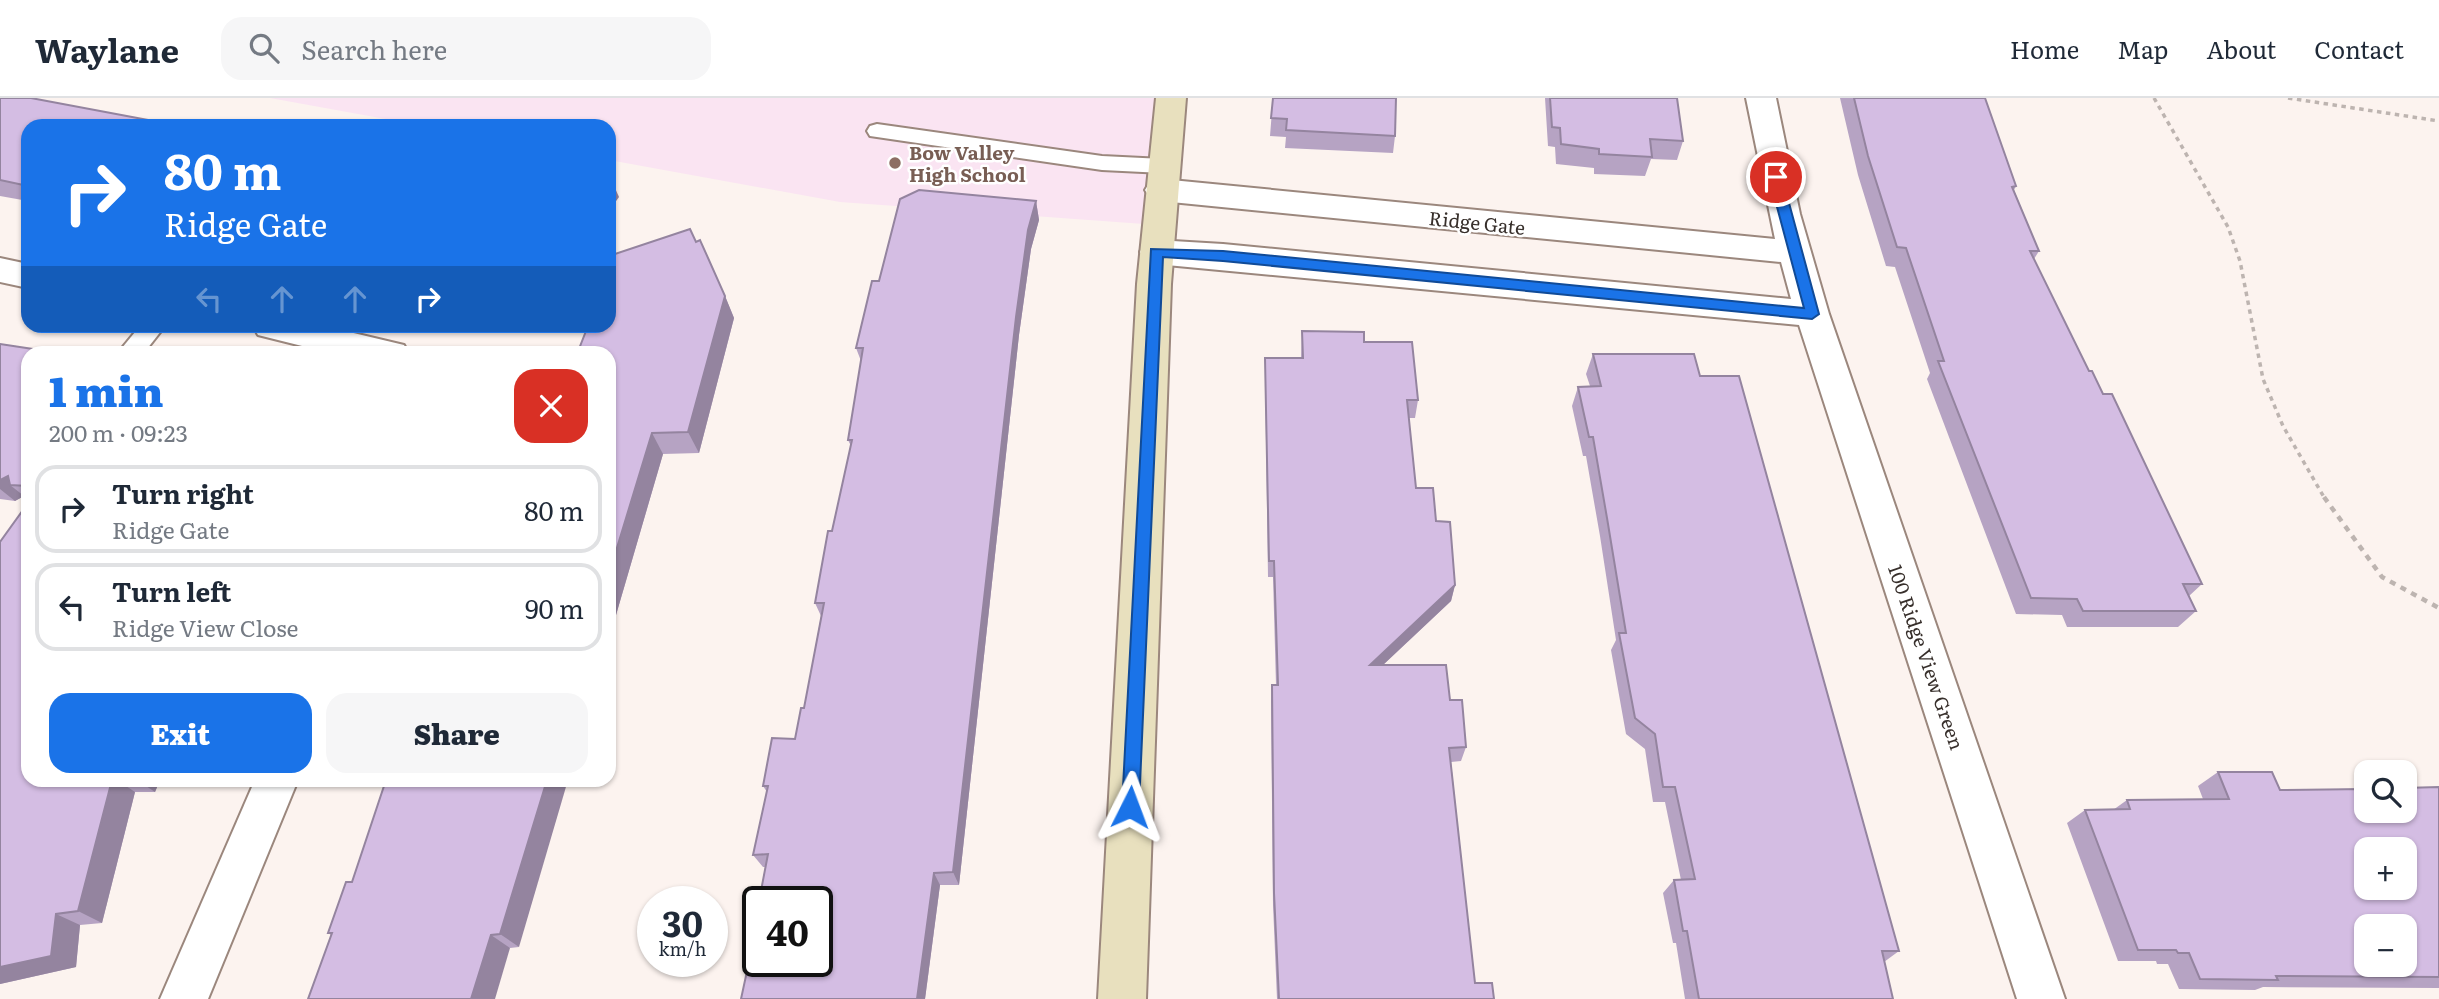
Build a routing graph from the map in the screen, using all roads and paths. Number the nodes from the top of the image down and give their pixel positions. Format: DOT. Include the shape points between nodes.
graph roads {
  1 [pos="1171,98"];
  2 [pos="1760,98"];
  3 [pos="2154,98"];
  4 [pos="2288,98"];
  5 [pos="2439,121"];
  6 [pos="877,131"];
  7 [pos="1162,178"];
  8 [pos="1156,252"];
  9 [pos="1793,252"];
  10 [pos="0,270"];
  11 [pos="21,274"];
  12 [pos="1812,314"];
  13 [pos="300,333"];
  14 [pos="357,346"];
  15 [pos="2439,608"];
  16 [pos="274,787"];
  17 [pos="184,999"];
  18 [pos="1122,999"];
  19 [pos="2042,999"];
  1 -- 7 [label="street"];
  2 -- 9 [label="street, 100 Ridge View Green"];
  3 -- 15 [label="path" via="2228,227 2240,261 2263,379 2283,425 2324,497 2382,578"];
  4 -- 5 [label="path"];
  6 -- 7 [label="lane" via="1102,163"];
  7 -- 8 [label="street"];
  7 -- 9 [label="street, Ridge Gate"];
  8 -- 12 [label="street"];
  8 -- 18 [label="street"];
  9 -- 12 [label="street, 100 Ridge View Green"];
  10 -- 11 [label="street"];
  12 -- 19 [label="street, 100 Ridge View Green"];
  13 -- 14 [label="street"];
  16 -- 17 [label="street"];
}
